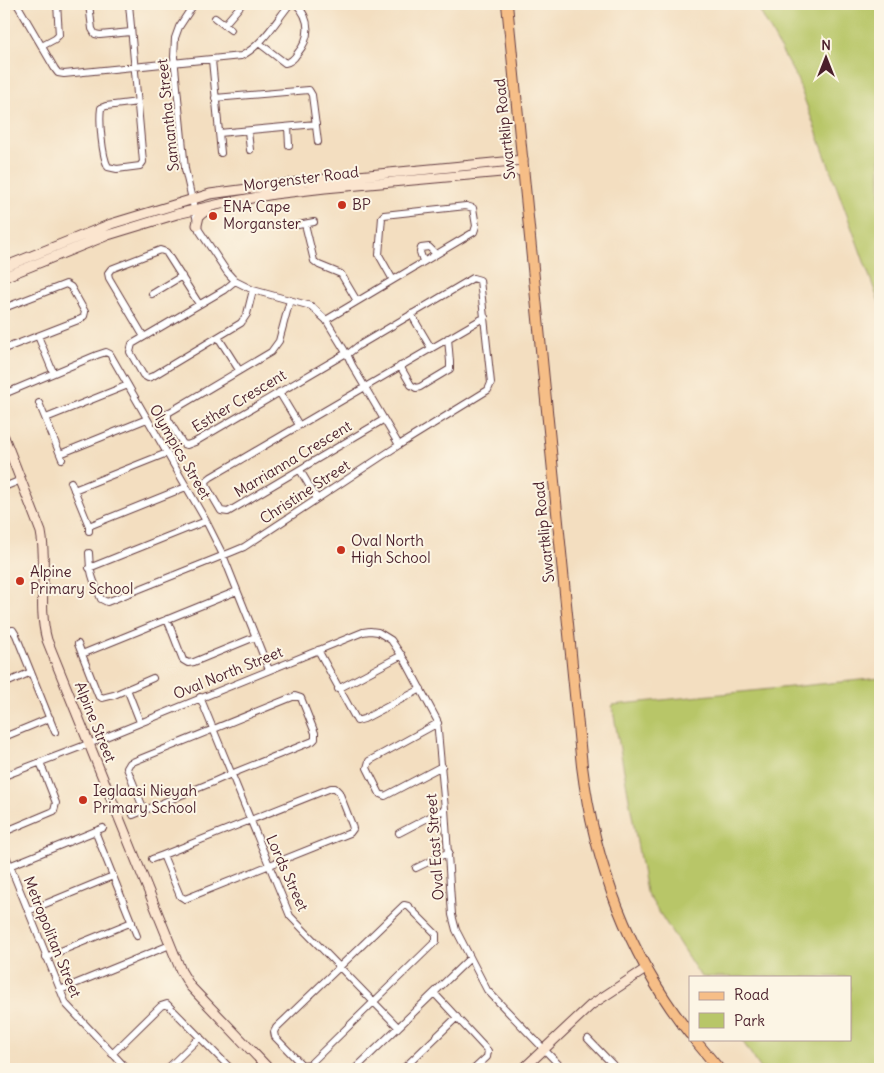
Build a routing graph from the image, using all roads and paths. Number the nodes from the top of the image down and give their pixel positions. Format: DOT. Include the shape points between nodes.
graph roads {
  1 [pos="17,4"];
  2 [pos="57,4"];
  3 [pos="89,4"];
  4 [pos="129,4"];
  5 [pos="194,4"];
  6 [pos="242,4"];
  7 [pos="290,4"];
  8 [pos="296,4"];
  9 [pos="507,4"];
  10 [pos="215,18"];
  11 [pos="224,25"];
  12 [pos="231,30"];
  13 [pos="131,32"];
  14 [pos="259,43"];
  15 [pos="42,46"];
  16 [pos="212,60"];
  17 [pos="174,62"];
  18 [pos="135,66"];
  19 [pos="215,98"];
  20 [pos="138,102"];
  21 [pos="316,124"];
  22 [pos="288,127"];
  23 [pos="248,130"];
  24 [pos="219,133"];
  25 [pos="318,142"];
  26 [pos="289,145"];
  27 [pos="250,150"];
  28 [pos="221,153"];
  29 [pos="524,165"];
  30 [pos="191,199"];
  31 [pos="225,203"];
  32 [pos="193,210"];
  33 [pos="314,222"];
  34 [pos="197,225"];
  35 [pos="436,254"];
  36 [pos="423,261"];
  37 [pos="4,267"];
  38 [pos="182,276"];
  39 [pos="4,277"];
  40 [pos="392,280"];
  41 [pos="235,281"];
  42 [pos="253,290"];
  43 [pos="152,294"];
  44 [pos="290,300"];
  45 [pos="357,301"];
  46 [pos="199,304"];
  47 [pos="4,308"];
  48 [pos="411,314"];
  49 [pos="484,317"];
  50 [pos="326,320"];
  51 [pos="38,336"];
  52 [pos="144,337"];
  53 [pos="218,337"];
  54 [pos="448,338"];
  55 [pos="431,348"];
  56 [pos="4,349"];
  57 [pos="345,353"];
  58 [pos="400,366"];
  59 [pos="239,370"];
  60 [pos="53,372"];
  61 [pos="128,385"];
  62 [pos="364,386"];
  63 [pos="279,392"];
  64 [pos="4,394"];
  65 [pos="39,403"];
  66 [pos="46,418"];
  67 [pos="147,419"];
  68 [pos="383,420"];
  69 [pos="299,425"];
  70 [pos="4,437"];
  71 [pos="399,445"];
  72 [pos="167,452"];
  73 [pos="300,470"];
  74 [pos="21,480"];
  75 [pos="71,482"];
  76 [pos="4,487"];
  77 [pos="186,487"];
  78 [pos="74,490"];
  79 [pos="317,499"];
  80 [pos="206,521"];
  81 [pos="89,553"];
  82 [pos="223,555"];
  83 [pos="89,568"];
  84 [pos="237,591"];
  85 [pos="167,619"];
  86 [pos="4,631"];
  87 [pos="378,632"];
  88 [pos="255,637"];
  89 [pos="78,644"];
  90 [pos="318,650"];
  91 [pos="82,654"];
  92 [pos="402,655"];
  93 [pos="269,670"];
  94 [pos="31,672"];
  95 [pos="153,678"];
  96 [pos="4,684"];
  97 [pos="127,689"];
  98 [pos="338,689"];
  99 [pos="421,690"];
  100 [pos="200,697"];
  101 [pos="50,718"];
  102 [pos="140,722"];
  103 [pos="438,723"];
  104 [pos="212,728"];
  105 [pos="55,732"];
  106 [pos="4,737"];
  107 [pos="88,743"];
  108 [pos="40,762"];
  109 [pos="442,766"];
  110 [pos="231,774"];
  111 [pos="4,776"];
  112 [pos="445,809"];
  113 [pos="144,810"];
  114 [pos="133,814"];
  115 [pos="250,820"];
  116 [pos="103,828"];
  117 [pos="95,831"];
  118 [pos="4,832"];
  119 [pos="398,833"];
  120 [pos="4,851"];
  121 [pos="449,852"];
  122 [pos="163,855"];
  123 [pos="152,859"];
  124 [pos="268,866"];
  125 [pos="7,867"];
  126 [pos="416,868"];
  127 [pos="113,876"];
  128 [pos="28,911"];
  129 [pos="132,922"];
  130 [pos="137,936"];
  131 [pos="170,945"];
  132 [pos="46,957"];
  133 [pos="470,959"];
  134 [pos="340,966"];
  135 [pos="647,968"];
  136 [pos="60,990"];
  137 [pos="435,994"];
  138 [pos="373,1002"];
  139 [pos="457,1017"];
  140 [pos="398,1027"];
  141 [pos="689,1033"];
  142 [pos="200,1037"];
  143 [pos="588,1039"];
  144 [pos="695,1040"];
  145 [pos="544,1049"];
  146 [pos="112,1054"];
  147 [pos="127,1069"];
  148 [pos="167,1069"];
  149 [pos="231,1069"];
  150 [pos="269,1069"];
  151 [pos="355,1069"];
  152 [pos="403,1069"];
  153 [pos="474,1069"];
  154 [pos="523,1069"];
  155 [pos="563,1069"];
  156 [pos="617,1069"];
  157 [pos="719,1069"];
  1 -- 15 [label="street"];
  2 -- 15 [label="street" via="59,35"];
  3 -- 13 [label="street" via="95,34"];
  4 -- 13 [label="street"];
  5 -- 17 [label="street, Samantha Street" via="179,27 174,44"];
  6 -- 11 [label="street"];
  7 -- 14 [label="street"];
  8 -- 14 [label="street" via="306,17 307,37 290,62 280,61"];
  9 -- 29 [label="main road, Swartklip Road"];
  10 -- 11 [label="street"];
  11 -- 12 [label="street"];
  13 -- 18 [label="street"];
  14 -- 16 [label="street" via="241,56"];
  15 -- 18 [label="street" via="60,73"];
  16 -- 17 [label="street"];
  16 -- 19 [label="street"];
  17 -- 18 [label="street"];
  17 -- 30 [label="street, Samantha Street"];
  18 -- 20 [label="street"];
  19 -- 21 [label="street" via="309,90"];
  19 -- 24 [label="street"];
  20 -- 20 [label="street" via="101,108 108,167 117,169 142,164"];
  21 -- 22 [label="street"];
  21 -- 25 [label="street"];
  22 -- 23 [label="street"];
  22 -- 26 [label="street"];
  23 -- 24 [label="street"];
  23 -- 27 [label="street"];
  24 -- 28 [label="street"];
  29 -- 30 [label="main road, Morgenster Road" via="273,184"];
  29 -- 31 [label="main road, Morgenster Road" via="274,194"];
  29 -- 135 [label="main road, Swartklip Road" via="584,782 606,876 623,922"];
  30 -- 32 [label="street, Samantha Street"];
  30 -- 37 [label="main road, Morgenster Road" via="111,224"];
  31 -- 32 [label="main road, Morgenster Road"];
  31 -- 34 [label="main road" via="203,212"];
  32 -- 34 [label="street, Samantha Street"];
  32 -- 39 [label="main road, Morgenster Road" via="108,235"];
  33 -- 45 [label="street" via="302,225 314,261 340,274"];
  34 -- 41 [label="street, Samantha Street" via="204,240"];
  35 -- 36 [label="street"];
  35 -- 36 [label="street" via="429,247 424,247 420,251"];
  35 -- 40 [label="street" via="474,232 473,208 466,206 384,215 379,255"];
  36 -- 40 [label="street"];
  38 -- 43 [label="street"];
  38 -- 46 [label="street"];
  38 -- 52 [label="street" via="164,251 109,270 108,278"];
  40 -- 45 [label="street"];
  41 -- 42 [label="street"];
  41 -- 46 [label="street"];
  42 -- 44 [label="street"];
  42 -- 53 [label="street" via="243,321"];
  44 -- 50 [label="street" via="311,306"];
  44 -- 59 [label="street, Esther Crescent" via="276,346"];
  45 -- 50 [label="street"];
  46 -- 52 [label="street"];
  47 -- 51 [label="street" via="63,284 69,285 84,309 84,316"];
  48 -- 49 [label="street, Esther Crescent" via="475,278 481,282"];
  48 -- 55 [label="street"];
  48 -- 57 [label="street, Esther Crescent"];
  49 -- 54 [label="street, Marrianna Crescent"];
  49 -- 71 [label="street, Christine Street" via="490,388"];
  50 -- 57 [label="street"];
  51 -- 56 [label="street"];
  51 -- 60 [label="street"];
  52 -- 53 [label="street" via="132,344 130,350 143,375 148,378"];
  53 -- 59 [label="street"];
  54 -- 55 [label="street, Marrianna Crescent"];
  54 -- 58 [label="street" via="450,369 420,387 411,385"];
  55 -- 58 [label="street, Marrianna Crescent"];
  57 -- 62 [label="street"];
  57 -- 63 [label="street, Esther Crescent"];
  58 -- 62 [label="street, Marrianna Crescent"];
  59 -- 63 [label="street, Esther Crescent" via="168,413 183,444 191,444"];
  60 -- 61 [label="street, Olympics Street" via="106,352"];
  60 -- 64 [label="street, Olympics Street"];
  61 -- 66 [label="street"];
  61 -- 67 [label="street, Olympics Street"];
  62 -- 68 [label="street"];
  62 -- 69 [label="street, Marrianna Crescent"];
  63 -- 69 [label="street"];
  65 -- 66 [label="street"];
  66 -- 67 [label="street" via="61,456"];
  67 -- 72 [label="street, Olympics Street"];
  68 -- 71 [label="street"];
  68 -- 73 [label="street, Marrianna Crescent"];
  69 -- 73 [label="street, Marrianna Crescent" via="211,477 206,484 220,510 226,512"];
  70 -- 74 [label="main road, Alpine Street"];
  71 -- 79 [label="street, Christine Street"];
  72 -- 77 [label="street, Olympics Street"];
  72 -- 78 [label="street"];
  73 -- 79 [label="street"];
  74 -- 76 [label="street"];
  74 -- 107 [label="main road, Alpine Street" via="42,537 45,634"];
  75 -- 78 [label="street"];
  77 -- 78 [label="street" via="89,528"];
  77 -- 80 [label="street, Olympics Street"];
  79 -- 82 [label="street, Christine Street" via="244,546"];
  80 -- 82 [label="street, Olympics Street"];
  80 -- 83 [label="street"];
  81 -- 83 [label="street"];
  82 -- 83 [label="street, Christine Street" via="106,602 101,600"];
  82 -- 84 [label="street, Olympics Street"];
  84 -- 85 [label="street"];
  84 -- 88 [label="street, Olympics Street"];
  85 -- 88 [label="street" via="183,660 188,663"];
  85 -- 91 [label="street"];
  86 -- 94 [label="street" via="13,630"];
  87 -- 90 [label="street, Oval North Street" via="365,632"];
  87 -- 92 [label="street, Oval East Street" via="390,640"];
  88 -- 93 [label="street, Olympics Street"];
  89 -- 91 [label="street"];
  90 -- 93 [label="street, Oval North Street"];
  90 -- 98 [label="street"];
  91 -- 97 [label="street" via="100,697 107,698"];
  92 -- 98 [label="street"];
  92 -- 99 [label="street, Oval East Street"];
  93 -- 100 [label="street, Oval North Street"];
  94 -- 96 [label="street"];
  94 -- 101 [label="street"];
  95 -- 97 [label="street"];
  97 -- 102 [label="street"];
  98 -- 99 [label="street" via="354,719 359,722"];
  99 -- 103 [label="street, Oval East Street"];
  100 -- 102 [label="street, Oval North Street"];
  100 -- 104 [label="street, Lords Street"];
  101 -- 105 [label="street"];
  101 -- 106 [label="street"];
  102 -- 107 [label="street, Oval North Street"];
  103 -- 109 [label="street, Oval East Street"];
  103 -- 109 [label="street" via="369,761 367,768 380,794 385,796"];
  104 -- 110 [label="street, Lords Street"];
  104 -- 110 [label="street" via="297,696 301,698 315,733 313,742"];
  104 -- 113 [label="street" via="128,764"];
  107 -- 108 [label="street, Oval North Street"];
  107 -- 131 [label="main road, Alpine Street"];
  108 -- 111 [label="street, Oval North Street"];
  108 -- 118 [label="street" via="56,808"];
  109 -- 112 [label="street, Oval East Street"];
  110 -- 113 [label="street"];
  110 -- 115 [label="street, Lords Street"];
  112 -- 119 [label="street"];
  112 -- 121 [label="street, Oval East Street"];
  113 -- 114 [label="street"];
  115 -- 122 [label="street"];
  115 -- 124 [label="street, Lords Street"];
  115 -- 124 [label="street" via="335,788 352,825 350,833"];
  116 -- 117 [label="street"];
  117 -- 125 [label="street"];
  117 -- 127 [label="street"];
  120 -- 125 [label="street, Metropolitan Street"];
  121 -- 126 [label="street"];
  121 -- 133 [label="street, Oval East Street" via="454,926"];
  122 -- 123 [label="street"];
  122 -- 124 [label="street" via="184,899"];
  124 -- 134 [label="street, Lords Street" via="290,916"];
  125 -- 128 [label="street, Metropolitan Street"];
  127 -- 128 [label="street"];
  127 -- 129 [label="street"];
  128 -- 132 [label="street, Metropolitan Street"];
  129 -- 130 [label="street"];
  129 -- 132 [label="street"];
  131 -- 136 [label="street"];
  131 -- 150 [label="main road, Alpine Street" via="193,990"];
  132 -- 136 [label="street, Metropolitan Street"];
  133 -- 137 [label="street"];
  133 -- 145 [label="street, Oval East Street" via="489,993"];
  134 -- 138 [label="street, Lords Street"];
  134 -- 138 [label="street" via="402,906 408,906 433,931 436,941"];
  134 -- 138 [label="street" via="276,1028 275,1037 306,1066"];
  135 -- 141 [label="main road, Swartklip Road"];
  135 -- 145 [label="main road" via="597,1000"];
  136 -- 146 [label="street, Metropolitan Street" via="68,1008"];
  137 -- 139 [label="street"];
  137 -- 140 [label="street"];
  138 -- 140 [label="street, Lords Street"];
  139 -- 152 [label="street"];
  139 -- 153 [label="street" via="488,1054"];
  140 -- 151 [label="street"];
  142 -- 146 [label="street" via="170,1006 164,1004"];
  142 -- 148 [label="street"];
  142 -- 149 [label="street"];
  143 -- 156 [label="street"];
  144 -- 157 [label="main road"];
  145 -- 154 [label="main road"];
  145 -- 155 [label="street, Oval East Street"];
  146 -- 147 [label="street, Metropolitan Street"];
}
